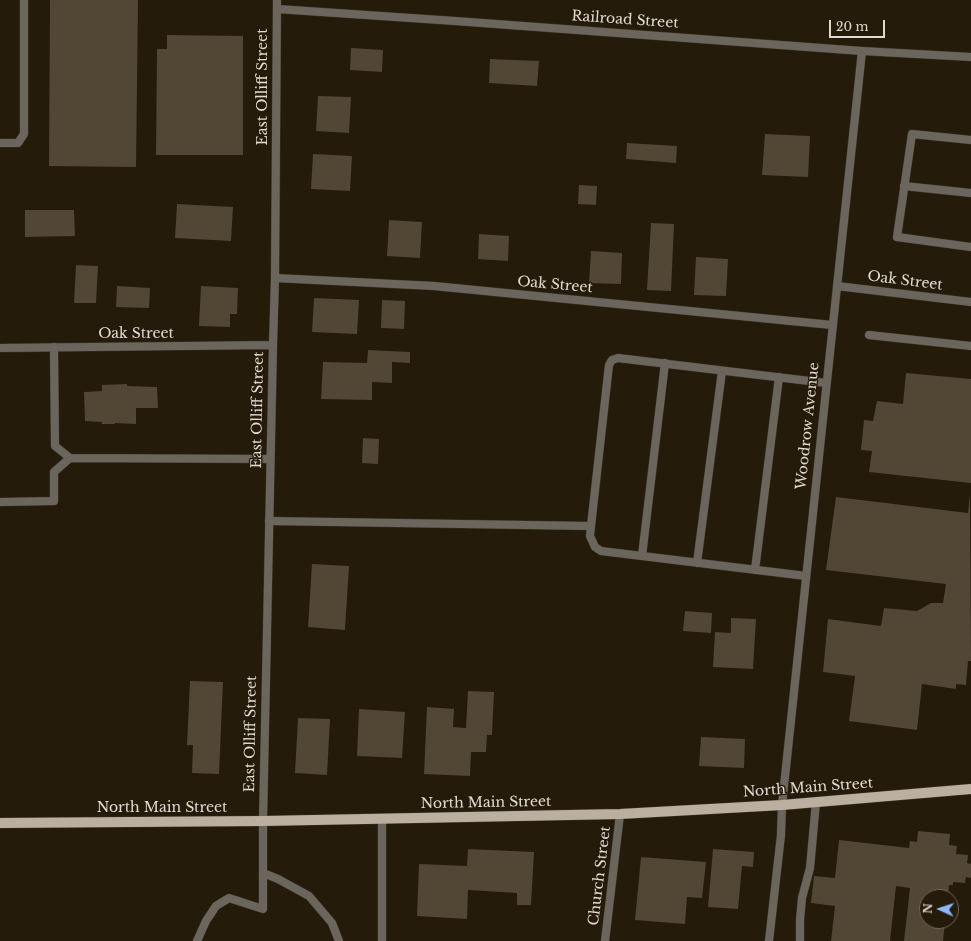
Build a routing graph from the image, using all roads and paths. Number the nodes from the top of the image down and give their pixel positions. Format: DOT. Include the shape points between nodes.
graph roads {
  1 [pos="24,0"];
  2 [pos="277,0"];
  3 [pos="277,9"];
  4 [pos="862,51"];
  5 [pos="971,56"];
  6 [pos="971,140"];
  7 [pos="0,144"];
  8 [pos="904,186"];
  9 [pos="971,193"];
  10 [pos="971,247"];
  11 [pos="275,278"];
  12 [pos="837,286"];
  13 [pos="971,302"];
  14 [pos="832,325"];
  15 [pos="869,335"];
  16 [pos="273,346"];
  17 [pos="971,346"];
  18 [pos="54,347"];
  19 [pos="0,348"];
  20 [pos="665,363"];
  21 [pos="722,371"];
  22 [pos="779,377"];
  23 [pos="826,383"];
  24 [pos="70,458"];
  25 [pos="270,459"];
  26 [pos="0,502"];
  27 [pos="269,522"];
  28 [pos="591,526"];
  29 [pos="642,556"];
  30 [pos="697,563"];
  31 [pos="755,570"];
  32 [pos="806,576"];
  33 [pos="971,789"];
  34 [pos="816,802"];
  35 [pos="782,805"];
  36 [pos="620,814"];
  37 [pos="382,819"];
  38 [pos="262,821"];
  39 [pos="0,823"];
  40 [pos="263,873"];
  41 [pos="197,941"];
  42 [pos="339,941"];
  43 [pos="382,941"];
  44 [pos="605,941"];
  45 [pos="769,941"];
  46 [pos="800,941"];
  1 -- 7 [label="street" via="24,134 18,143"];
  2 -- 3 [label="street, East Olliff Street"];
  3 -- 4 [label="street, Railroad Street"];
  3 -- 11 [label="street, East Olliff Street"];
  4 -- 5 [label="street, Railroad Street"];
  4 -- 12 [label="street, Woodrow Avenue"];
  6 -- 8 [label="street" via="912,134"];
  8 -- 9 [label="street"];
  8 -- 10 [label="street" via="897,237"];
  11 -- 14 [label="street, Oak Street" via="434,286"];
  11 -- 16 [label="street, East Olliff Street"];
  12 -- 13 [label="street, Oak Street"];
  12 -- 14 [label="street, Woodrow Avenue"];
  14 -- 23 [label="street, Woodrow Avenue"];
  15 -- 17 [label="street"];
  16 -- 18 [label="street, Oak Street"];
  16 -- 25 [label="street, East Olliff Street"];
  18 -- 19 [label="street, Oak Street"];
  18 -- 24 [label="street" via="55,446"];
  20 -- 21 [label="street"];
  20 -- 28 [label="street" via="618,358 612,360 609,365"];
  20 -- 29 [label="street"];
  21 -- 22 [label="street"];
  21 -- 30 [label="street"];
  22 -- 23 [label="street"];
  22 -- 31 [label="street"];
  23 -- 32 [label="street, Woodrow Avenue"];
  24 -- 25 [label="street"];
  24 -- 26 [label="street" via="54,472 54,501"];
  25 -- 27 [label="street, East Olliff Street"];
  27 -- 28 [label="street"];
  27 -- 38 [label="street, East Olliff Street"];
  28 -- 29 [label="street" via="590,536 595,547 601,552"];
  29 -- 30 [label="street"];
  30 -- 31 [label="street"];
  31 -- 32 [label="street"];
  32 -- 35 [label="street, Woodrow Avenue"];
  33 -- 34 [label="main road, North Main Street"];
  34 -- 35 [label="main road, North Main Street"];
  34 -- 46 [label="street" via="810,868 802,898"];
  35 -- 36 [label="main road, North Main Street"];
  35 -- 45 [label="street, Woodrow Avenue"];
  36 -- 37 [label="main road, North Main Street"];
  36 -- 44 [label="street, Church Street"];
  37 -- 38 [label="main road, North Main Street"];
  37 -- 43 [label="street"];
  38 -- 39 [label="main road, North Main Street"];
  38 -- 40 [label="street, East Olliff Street"];
  40 -- 41 [label="street, East Olliff Street" via="264,909 229,898 216,906"];
  40 -- 42 [label="street" via="309,896 332,923"];
}
